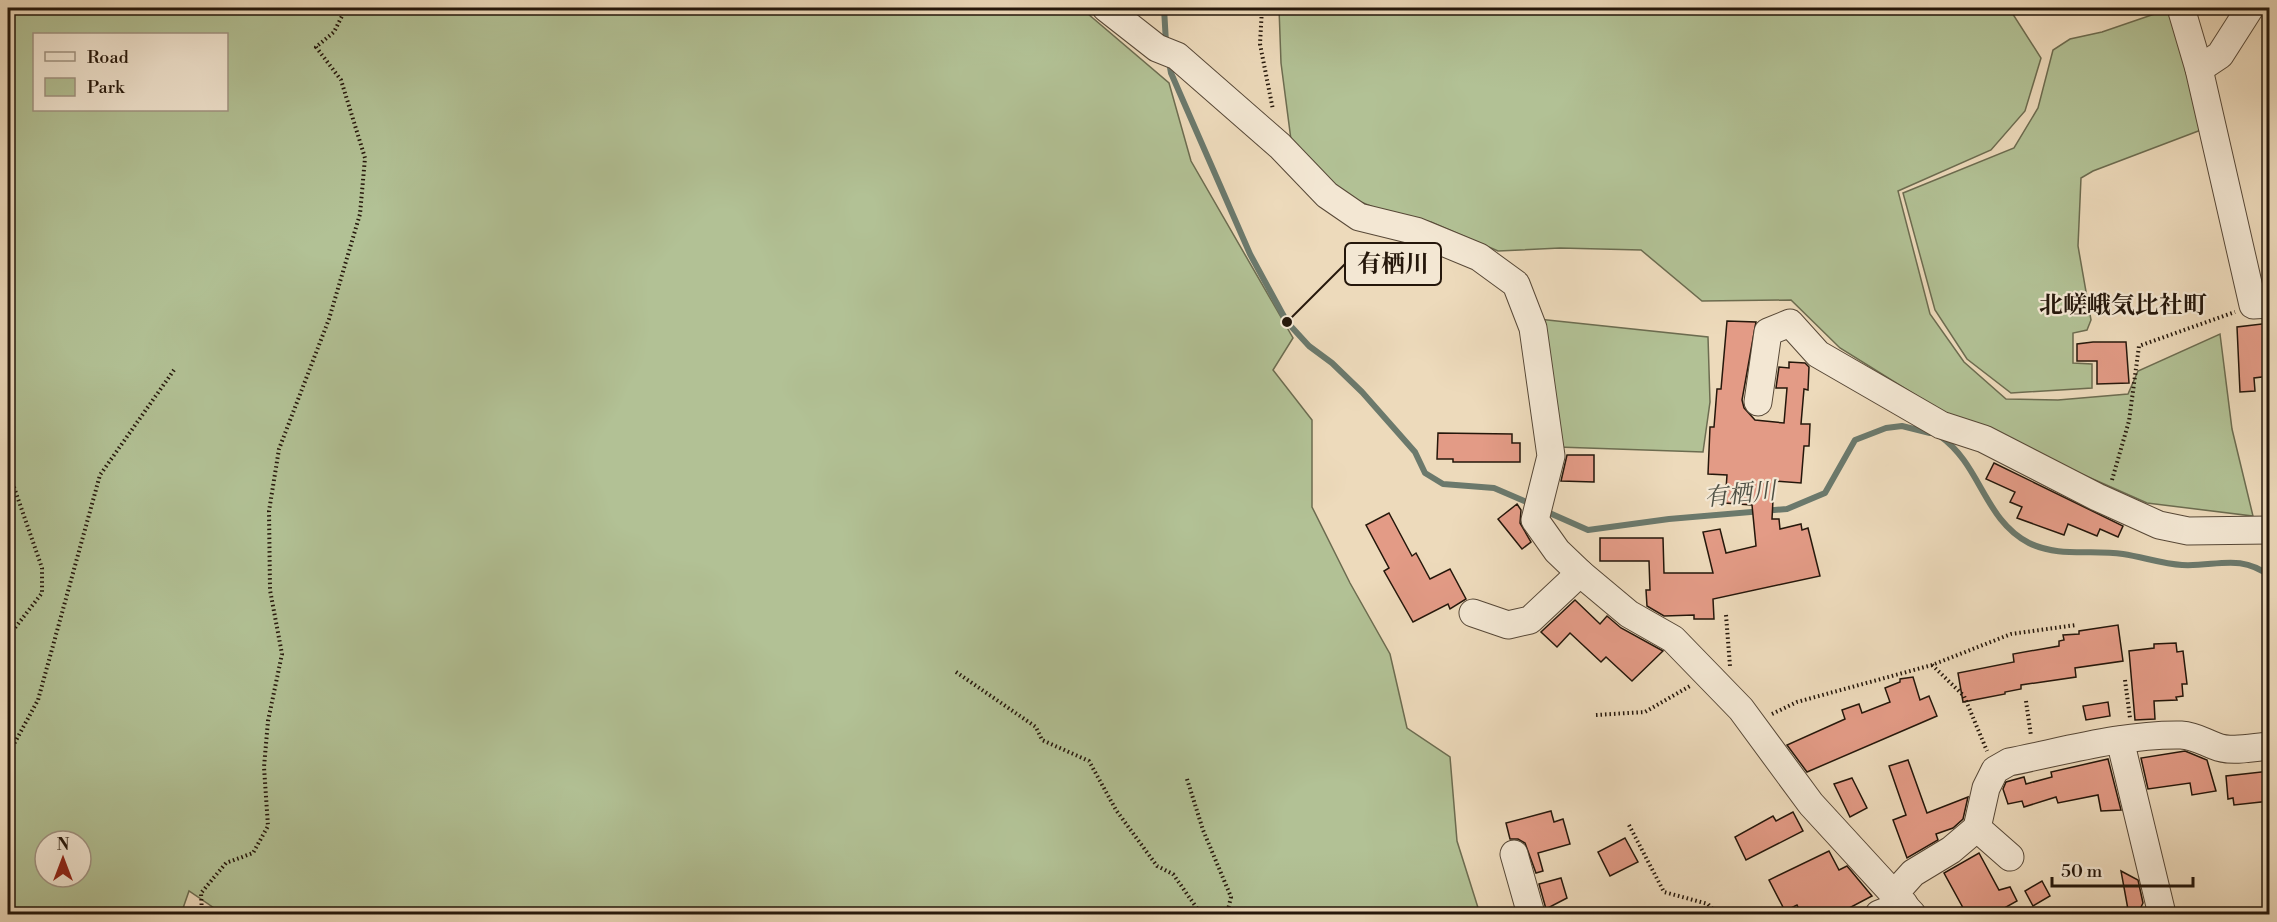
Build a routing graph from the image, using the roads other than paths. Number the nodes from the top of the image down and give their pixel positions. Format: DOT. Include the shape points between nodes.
graph roads {
  1 [pos="1106,8"];
  2 [pos="2181,8"];
  3 [pos="2250,8"];
  4 [pos="2199,69"];
  5 [pos="2261,305"];
  6 [pos="1758,402"];
  7 [pos="2270,530"];
  8 [pos="1580,573"];
  9 [pos="1473,613"];
  10 [pos="2127,740"];
  11 [pos="2270,746"];
  12 [pos="1977,828"];
  13 [pos="1514,854"];
  14 [pos="2010,856"];
  15 [pos="1898,907"];
  16 [pos="1531,915"];
  17 [pos="2162,915"];
  1 -- 8 [label="street" via="1167,52 1280,146 1328,195 1359,217 1416,231 1479,257 1516,284 1533,328 1551,456 1538,509 1557,551"];
  2 -- 4 [label="street"];
  3 -- 4 [label="street" via="2220,55"];
  4 -- 5 [label="street"];
  6 -- 7 [label="street" via="1768,332 1790,323 1818,354 1941,425 1984,439 2159,525 2178,529"];
  8 -- 9 [label="street" via="1530,620 1508,625"];
  8 -- 15 [label="street" via="1629,615 1672,639 1733,700 1811,804"];
  10 -- 11 [label="street" via="2180,735 2201,737 2229,749"];
  10 -- 12 [label="street" via="2009,762 1995,770"];
  10 -- 17 [label="street"];
  12 -- 14 [label="street"];
  12 -- 15 [label="street" via="1951,850 1913,873"];
  13 -- 16 [label="street"];
}
